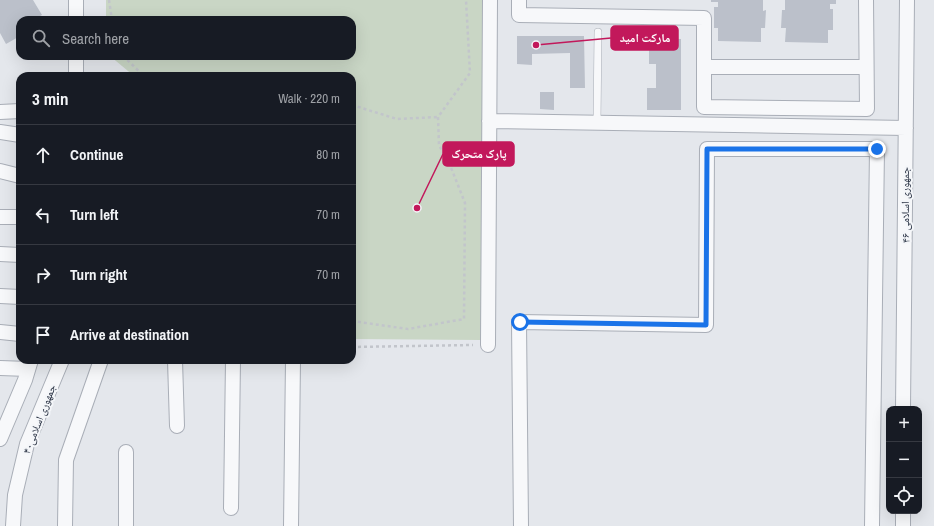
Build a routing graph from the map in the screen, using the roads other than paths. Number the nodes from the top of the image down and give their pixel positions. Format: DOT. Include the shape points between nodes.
graph roads {
  1 [pos="76,0"];
  2 [pos="490,0"];
  3 [pos="519,0"];
  4 [pos="866,0"];
  5 [pos="907,0"];
  6 [pos="76,16"];
  7 [pos="598,32"];
  8 [pos="76,60"];
  9 [pos="704,67"];
  10 [pos="866,67"];
  11 [pos="76,72"];
  12 [pos="16,111"];
  13 [pos="0,112"];
  14 [pos="489,121"];
  15 [pos="597,123"];
  16 [pos="906,128"];
  17 [pos="0,132"];
  18 [pos="16,134"];
  19 [pos="0,171"];
  20 [pos="16,175"];
  21 [pos="0,217"];
  22 [pos="16,217"];
  23 [pos="0,254"];
  24 [pos="16,255"];
  25 [pos="0,296"];
  26 [pos="16,297"];
  27 [pos="0,332"];
  28 [pos="16,334"];
  29 [pos="488,345"];
  30 [pos="30,364"];
  31 [pos="60,364"];
  32 [pos="100,364"];
  33 [pos="175,364"];
  34 [pos="233,364"];
  35 [pos="293,364"];
  36 [pos="0,368"];
  37 [pos="904,406"];
  38 [pos="177,426"];
  39 [pos="0,438"];
  40 [pos="126,452"];
  41 [pos="231,508"];
  42 [pos="903,514"];
  43 [pos="13,526"];
  44 [pos="65,526"];
  45 [pos="126,526"];
  46 [pos="291,526"];
  47 [pos="521,526"];
  48 [pos="872,526"];
  49 [pos="902,526"];
  1 -- 6 [label="street"];
  2 -- 14 [label="street"];
  3 -- 9 [label="street" via="519,14 704,18"];
  4 -- 10 [label="street"];
  5 -- 16 [label="street, جمهوری اسلامی ۴۶"];
  7 -- 15 [label="lane"];
  8 -- 11 [label="street"];
  9 -- 10 [label="street"];
  9 -- 10 [label="street" via="704,107 866,109"];
  12 -- 13 [label="street"];
  14 -- 15 [label="street"];
  14 -- 29 [label="street"];
  15 -- 16 [label="street"];
  16 -- 37 [label="street, جمهوری اسلامی ۴۶"];
  17 -- 18 [label="street"];
  19 -- 20 [label="street"];
  21 -- 22 [label="street"];
  23 -- 24 [label="street"];
  25 -- 26 [label="street"];
  27 -- 28 [label="street"];
  30 -- 36 [label="street"];
  30 -- 39 [label="street"];
  31 -- 43 [label="street, جمهوری اسلامی۴۰" via="27,444 15,495"];
  32 -- 44 [label="street" via="66,460"];
  33 -- 38 [label="street"];
  34 -- 41 [label="street"];
  35 -- 46 [label="street"];
  40 -- 45 [label="street"];
  42 -- 49 [label="street"];
  47 -- 48 [label="street" via="520,322 706,325 707,149 877,149"];
}
